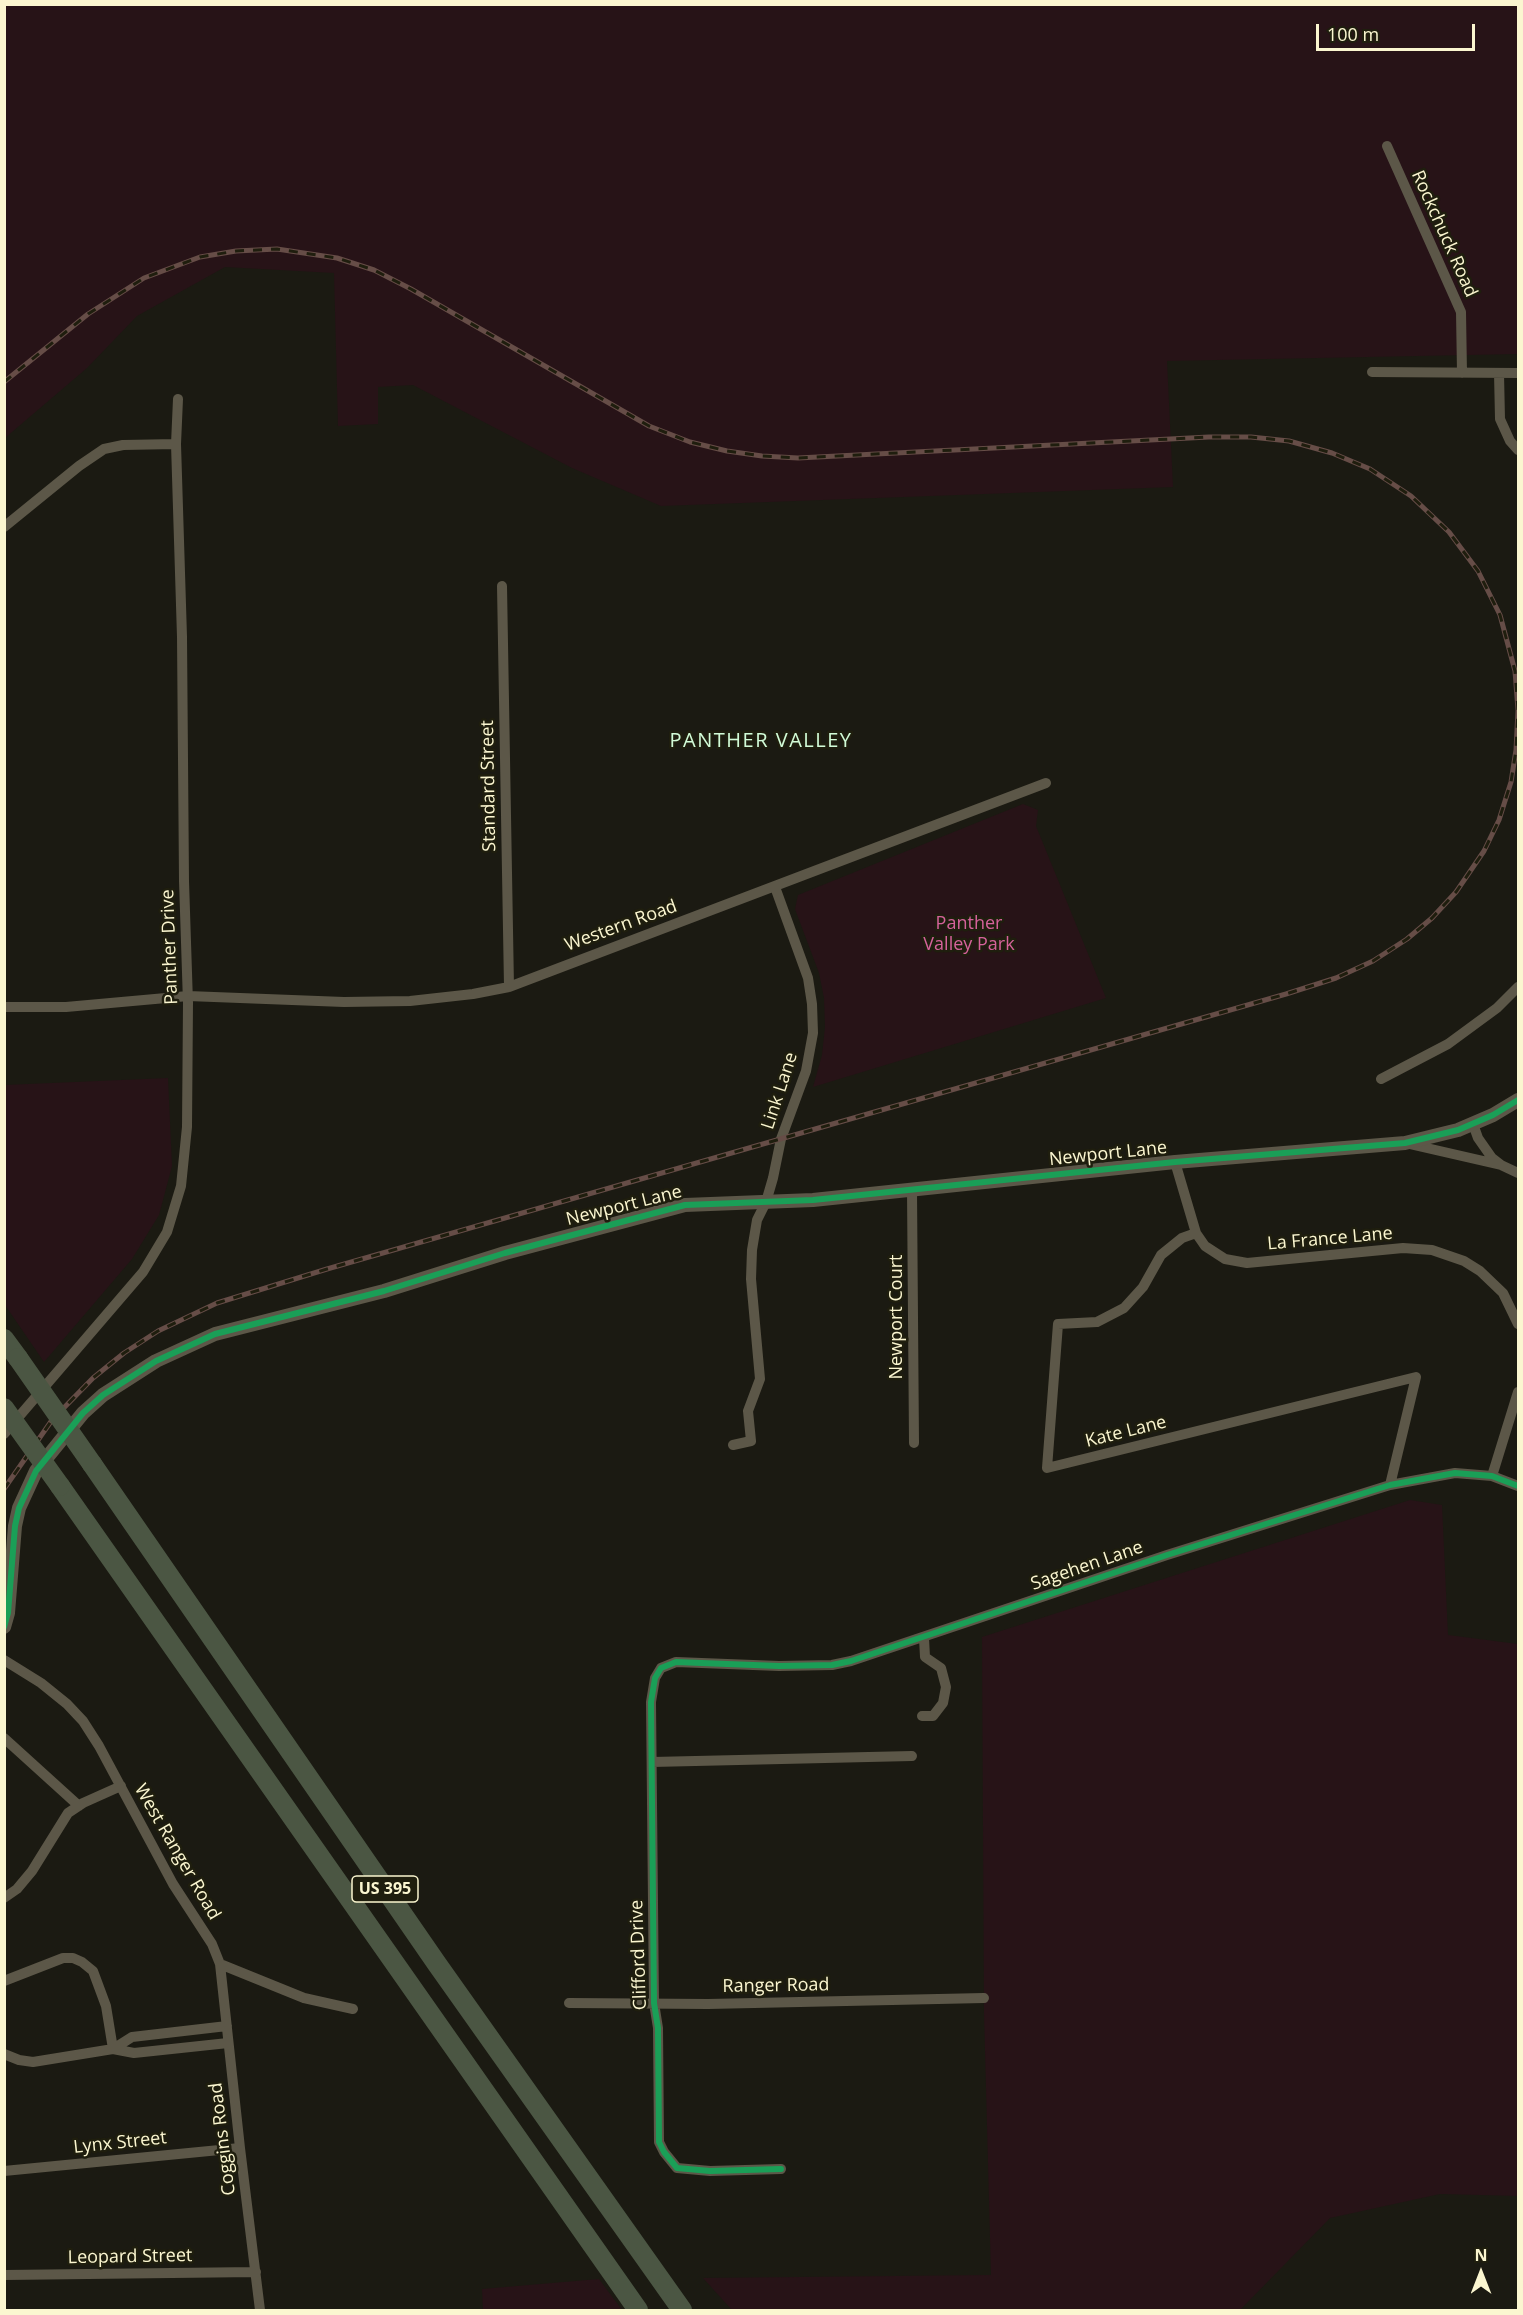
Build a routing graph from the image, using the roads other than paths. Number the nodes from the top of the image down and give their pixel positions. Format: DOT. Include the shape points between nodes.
graph roads {
  1 [pos="1387,146"];
  2 [pos="1372,372"];
  3 [pos="1462,373"];
  4 [pos="1499,373"];
  5 [pos="1518,373"];
  6 [pos="178,399"];
  7 [pos="176,444"];
  8 [pos="1518,450"];
  9 [pos="4,527"];
  10 [pos="502,586"];
  11 [pos="1046,783"];
  12 [pos="775,887"];
  13 [pos="509,987"];
  14 [pos="1518,987"];
  15 [pos="188,996"];
  16 [pos="4,1007"];
  17 [pos="1381,1079"];
  18 [pos="1518,1100"];
  19 [pos="1473,1124"];
  20 [pos="1405,1143"];
  21 [pos="1175,1162"];
  22 [pos="1501,1165"];
  23 [pos="1518,1173"];
  24 [pos="912,1191"];
  25 [pos="766,1202"];
  26 [pos="1196,1233"];
  27 [pos="1518,1324"];
  28 [pos="4,1339"];
  29 [pos="1518,1392"];
  30 [pos="4,1408"];
  31 [pos="4,1434"];
  32 [pos="914,1443"];
  33 [pos="733,1445"];
  34 [pos="1492,1476"];
  35 [pos="1390,1485"];
  36 [pos="1518,1486"];
  37 [pos="4,1627"];
  38 [pos="924,1638"];
  39 [pos="4,1660"];
  40 [pos="662,1668"];
  41 [pos="922,1716"];
  42 [pos="4,1738"];
  43 [pos="912,1756"];
  44 [pos="652,1762"];
  45 [pos="121,1786"];
  46 [pos="79,1806"];
  47 [pos="4,1898"];
  48 [pos="220,1964"];
  49 [pos="4,1981"];
  50 [pos="984,1998"];
  51 [pos="569,2003"];
  52 [pos="654,2003"];
  53 [pos="353,2009"];
  54 [pos="227,2026"];
  55 [pos="228,2043"];
  56 [pos="113,2049"];
  57 [pos="4,2054"];
  58 [pos="240,2148"];
  59 [pos="781,2169"];
  60 [pos="4,2171"];
  61 [pos="256,2272"];
  62 [pos="4,2275"];
  63 [pos="260,2310"];
  64 [pos="638,2310"];
  65 [pos="682,2310"];
  1 -- 3 [label="street, Rockchuck Road" via="1461,312"];
  2 -- 3 [label="street"];
  3 -- 4 [label="street"];
  4 -- 5 [label="street"];
  4 -- 8 [label="street" via="1500,419"];
  6 -- 7 [label="street, Panther Drive"];
  7 -- 9 [label="street" via="104,448"];
  7 -- 15 [label="street, Panther Drive"];
  10 -- 13 [label="street, Standard Street"];
  11 -- 12 [label="street, Western Road"];
  12 -- 13 [label="street, Western Road"];
  12 -- 25 [label="street, Link Lane" via="806,971 813,1027 806,1071 781,1139"];
  13 -- 15 [label="street, Western Road" via="410,1001"];
  14 -- 17 [label="street" via="1497,1008 1448,1044"];
  15 -- 16 [label="street, Western Road"];
  15 -- 31 [label="street, Panther Drive" via="186,1148 181,1186 166,1233 131,1287"];
  18 -- 19 [label="street, Newport Lane"];
  19 -- 20 [label="street, Newport Lane"];
  19 -- 22 [label="street" via="1478,1138"];
  20 -- 21 [label="street, Newport Lane"];
  20 -- 22 [label="street"];
  21 -- 24 [label="street, Newport Lane"];
  21 -- 26 [label="street, La France Lane"];
  22 -- 23 [label="street"];
  24 -- 25 [label="street, Newport Lane"];
  24 -- 32 [label="street, Newport Court"];
  25 -- 33 [label="street, Link Lane" via="757,1220 751,1279 760,1379 748,1411 751,1441"];
  25 -- 37 [label="street, Newport Lane" via="686,1205 595,1228 384,1291 243,1325 156,1361 103,1395 61,1438 36,1471 15,1526"];
  26 -- 27 [label="street, La France Lane" via="1214,1253 1247,1263 1403,1248 1449,1254 1492,1281 1507,1300"];
  26 -- 35 [label="street, Kate Lane" via="1182,1238 1161,1255 1143,1287 1124,1308 1097,1322 1058,1324 1047,1468 1416,1377"];
  28 -- 65 [label="highway, US 395, bridge"];
  29 -- 34 [label="street"];
  30 -- 64 [label="highway, US 395, bridge"];
  34 -- 35 [label="street, Sagehen Lane" via="1455,1473"];
  34 -- 36 [label="street, Sagehen Lane"];
  35 -- 38 [label="street, Sagehen Lane" via="1167,1555"];
  38 -- 40 [label="street, Sagehen Lane" via="831,1665 676,1662"];
  38 -- 41 [label="street" via="925,1657 941,1668 946,1687 943,1703 933,1716"];
  39 -- 45 [label="street, West Ranger Road" via="41,1683 75,1713"];
  40 -- 44 [label="street, Clifford Drive" via="651,1694"];
  42 -- 46 [label="street"];
  43 -- 44 [label="street"];
  44 -- 52 [label="street, Clifford Drive"];
  45 -- 46 [label="street"];
  45 -- 48 [label="street, West Ranger Road"];
  46 -- 47 [label="street" via="68,1813 32,1871"];
  48 -- 53 [label="street" via="304,1998"];
  48 -- 54 [label="street, Coggins Road"];
  49 -- 56 [label="street" via="63,1958 82,1962 93,1971 106,2006"];
  50 -- 52 [label="street, Ranger Road"];
  51 -- 52 [label="street, Ranger Road"];
  52 -- 59 [label="street, Clifford Drive" via="659,2142 671,2162 677,2168 710,2171"];
  54 -- 55 [label="street, Coggins Road"];
  54 -- 56 [label="street" via="132,2037"];
  55 -- 56 [label="street" via="134,2053"];
  55 -- 58 [label="street, Coggins Road"];
  56 -- 57 [label="street" via="33,2062"];
  58 -- 60 [label="street, Lynx Street"];
  58 -- 61 [label="street, Coggins Road"];
  61 -- 62 [label="street, Leopard Street"];
  61 -- 63 [label="street, Coggins Road"];
}
